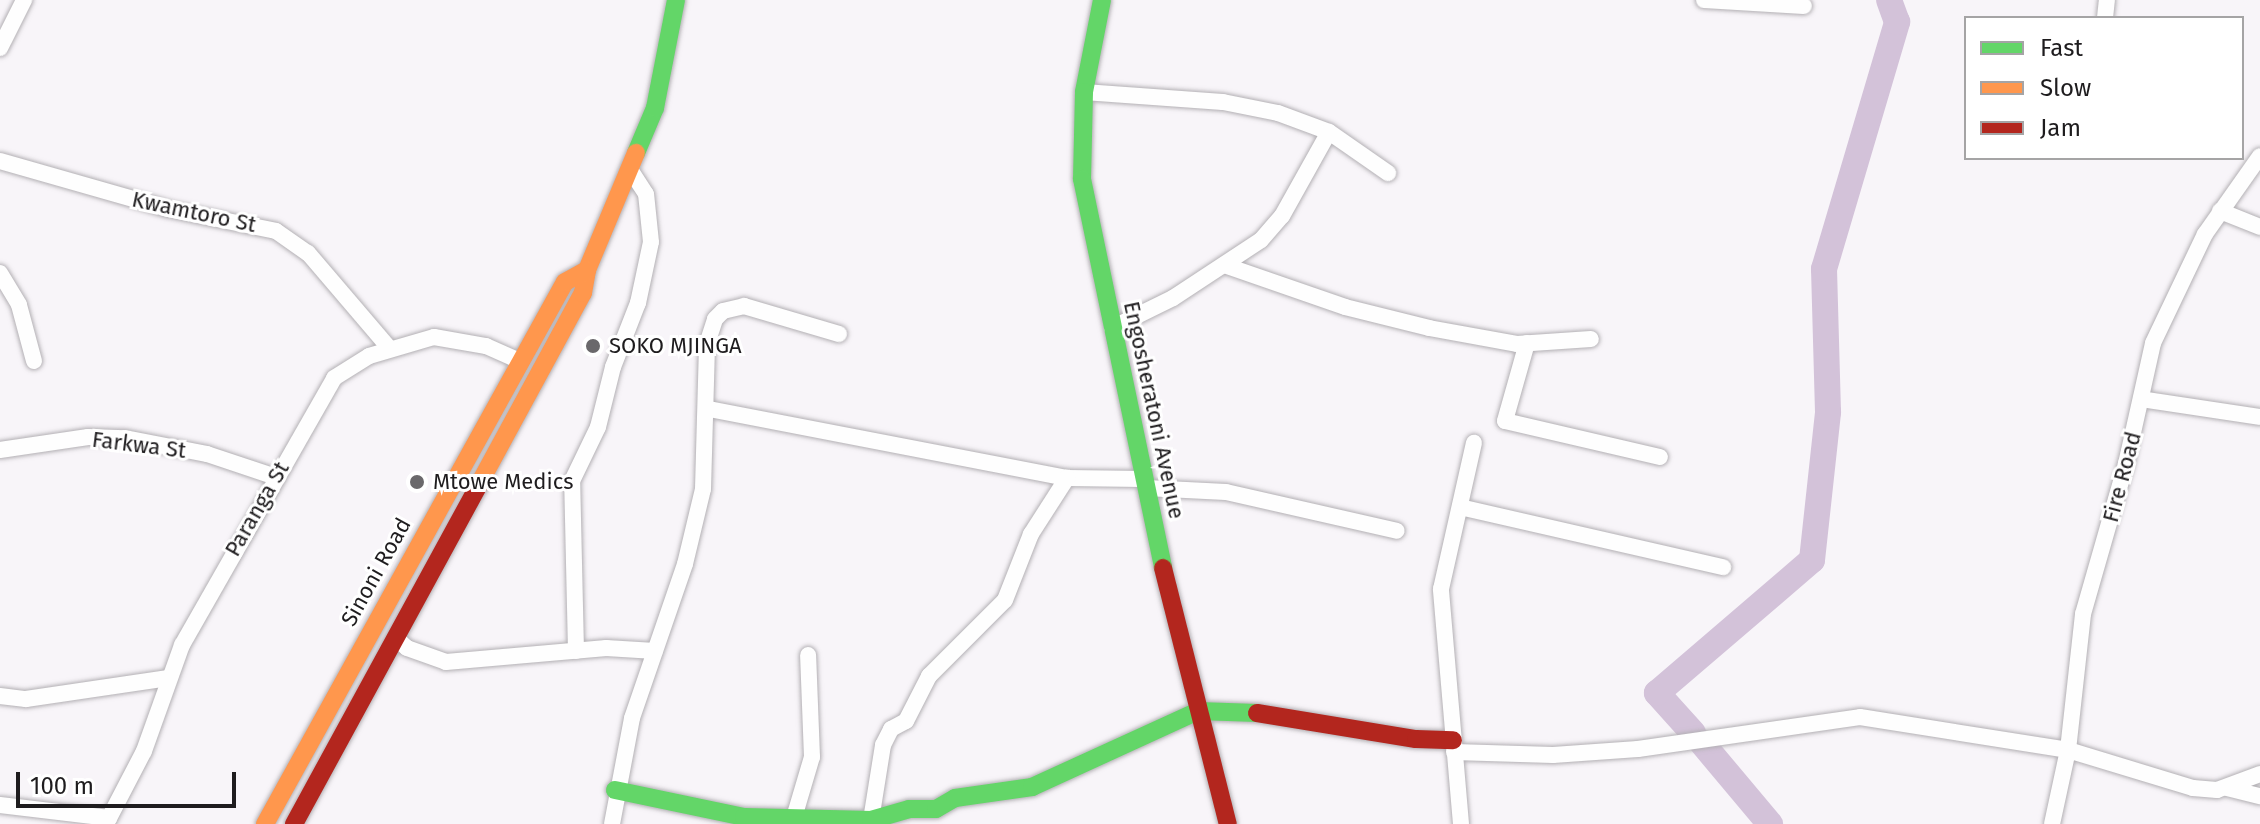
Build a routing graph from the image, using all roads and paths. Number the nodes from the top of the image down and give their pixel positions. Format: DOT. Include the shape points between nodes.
graph roads {
  1 [pos="24,0"];
  2 [pos="676,0"];
  3 [pos="1102,0"];
  4 [pos="1704,0"];
  5 [pos="1804,6"];
  6 [pos="0,48"];
  7 [pos="1084,92"];
  8 [pos="1329,132"];
  9 [pos="2260,156"];
  10 [pos="0,161"];
  11 [pos="631,171"];
  12 [pos="1388,173"];
  13 [pos="2220,211"];
  14 [pos="2260,227"];
  15 [pos="1224,265"];
  16 [pos="587,270"];
  17 [pos="0,273"];
  18 [pos="1112,328"];
  19 [pos="839,334"];
  20 [pos="1591,339"];
  21 [pos="1527,343"];
  22 [pos="389,348"];
  23 [pos="34,361"];
  24 [pos="520,361"];
  25 [pos="2141,399"];
  26 [pos="709,409"];
  27 [pos="2260,417"];
  28 [pos="1474,443"];
  29 [pos="0,450"];
  30 [pos="1660,457"];
  31 [pos="276,477"];
  32 [pos="1067,478"];
  33 [pos="1144,484"];
  34 [pos="1460,507"];
  35 [pos="1397,531"];
  36 [pos="1723,567"];
  37 [pos="397,639"];
  38 [pos="576,651"];
  39 [pos="655,651"];
  40 [pos="808,655"];
  41 [pos="168,678"];
  42 [pos="0,696"];
  43 [pos="1198,711"];
  44 [pos="1453,746"];
  45 [pos="2068,750"];
  46 [pos="2260,774"];
  47 [pos="2226,788"];
  48 [pos="615,790"];
  49 [pos="2260,796"];
  50 [pos="0,805"];
  51 [pos="108,821"];
  52 [pos="793,821"];
  53 [pos="871,822"];
  54 [pos="265,824"];
  55 [pos="294,824"];
  56 [pos="612,824"];
  57 [pos="1228,824"];
  58 [pos="1461,824"];
  59 [pos="2052,824"];
  1 -- 6 [label="street"];
  2 -- 11 [label="street, Sinoni Road" via="655,108"];
  3 -- 7 [label="street, Engosheratoni Avenue"];
  4 -- 5 [label="street"];
  7 -- 8 [label="street" via="1250,106"];
  7 -- 18 [label="street, Engosheratoni Avenue" via="1082,179"];
  8 -- 12 [label="street"];
  8 -- 15 [label="street" via="1282,216 1261,240"];
  9 -- 13 [label="street, Fire Road"];
  10 -- 22 [label="street, Kwamtoro St" via="168,209 276,231 316,261"];
  11 -- 16 [label="street, Sinoni Road"];
  11 -- 38 [label="street" via="646,194 651,242 638,303 613,367 598,427 572,481"];
  13 -- 14 [label="street"];
  13 -- 25 [label="street, Fire Road" via="2161,321"];
  15 -- 18 [label="street"];
  15 -- 21 [label="street" via="1382,318"];
  16 -- 24 [label="street, Sinoni Road" via="565,282"];
  16 -- 37 [label="street, Sinoni Road" via="583,293 543,371"];
  17 -- 23 [label="street" via="19,305"];
  18 -- 33 [label="street, Engosheratoni Avenue"];
  19 -- 26 [label="street" via="744,306 723,311 707,344"];
  20 -- 21 [label="street"];
  21 -- 30 [label="street" via="1505,421"];
  22 -- 24 [label="street, Paranga St" via="451,337"];
  22 -- 31 [label="street, Paranga St" via="334,378"];
  24 -- 54 [label="street, Sinoni Road"];
  25 -- 27 [label="street"];
  25 -- 45 [label="street, Fire Road" via="2083,614"];
  26 -- 32 [label="street"];
  26 -- 39 [label="street" via="699,510"];
  28 -- 34 [label="street"];
  29 -- 31 [label="street, Farkwa St" via="88,437 125,438 207,454"];
  31 -- 41 [label="street, Paranga St"];
  32 -- 33 [label="street"];
  32 -- 53 [label="street" via="1031,534 1005,600 929,676 906,721 891,729 883,745"];
  33 -- 35 [label="street" via="1226,492"];
  33 -- 43 [label="street, Engosheratoni Avenue"];
  34 -- 36 [label="street"];
  34 -- 44 [label="street" via="1441,589"];
  37 -- 38 [label="street" via="446,662"];
  37 -- 55 [label="street, Sinoni Road"];
  38 -- 39 [label="street"];
  39 -- 48 [label="street"];
  40 -- 52 [label="street" via="812,757"];
  41 -- 42 [label="street" via="26,699"];
  41 -- 51 [label="street, Paranga St" via="144,751"];
  43 -- 44 [label="street" via="1258,713"];
  43 -- 53 [label="street" via="1032,787 955,798 936,809 909,809"];
  43 -- 57 [label="street, Engosheratoni Avenue"];
  44 -- 45 [label="street" via="1553,755 1638,749 1860,717"];
  44 -- 58 [label="street"];
  45 -- 47 [label="street" via="2193,788"];
  45 -- 59 [label="street, Fire Road"];
  46 -- 47 [label="street"];
  47 -- 49 [label="street"];
  48 -- 52 [label="street" via="744,817"];
  48 -- 56 [label="street"];
  50 -- 51 [label="street"];
  52 -- 53 [label="street"];
}
